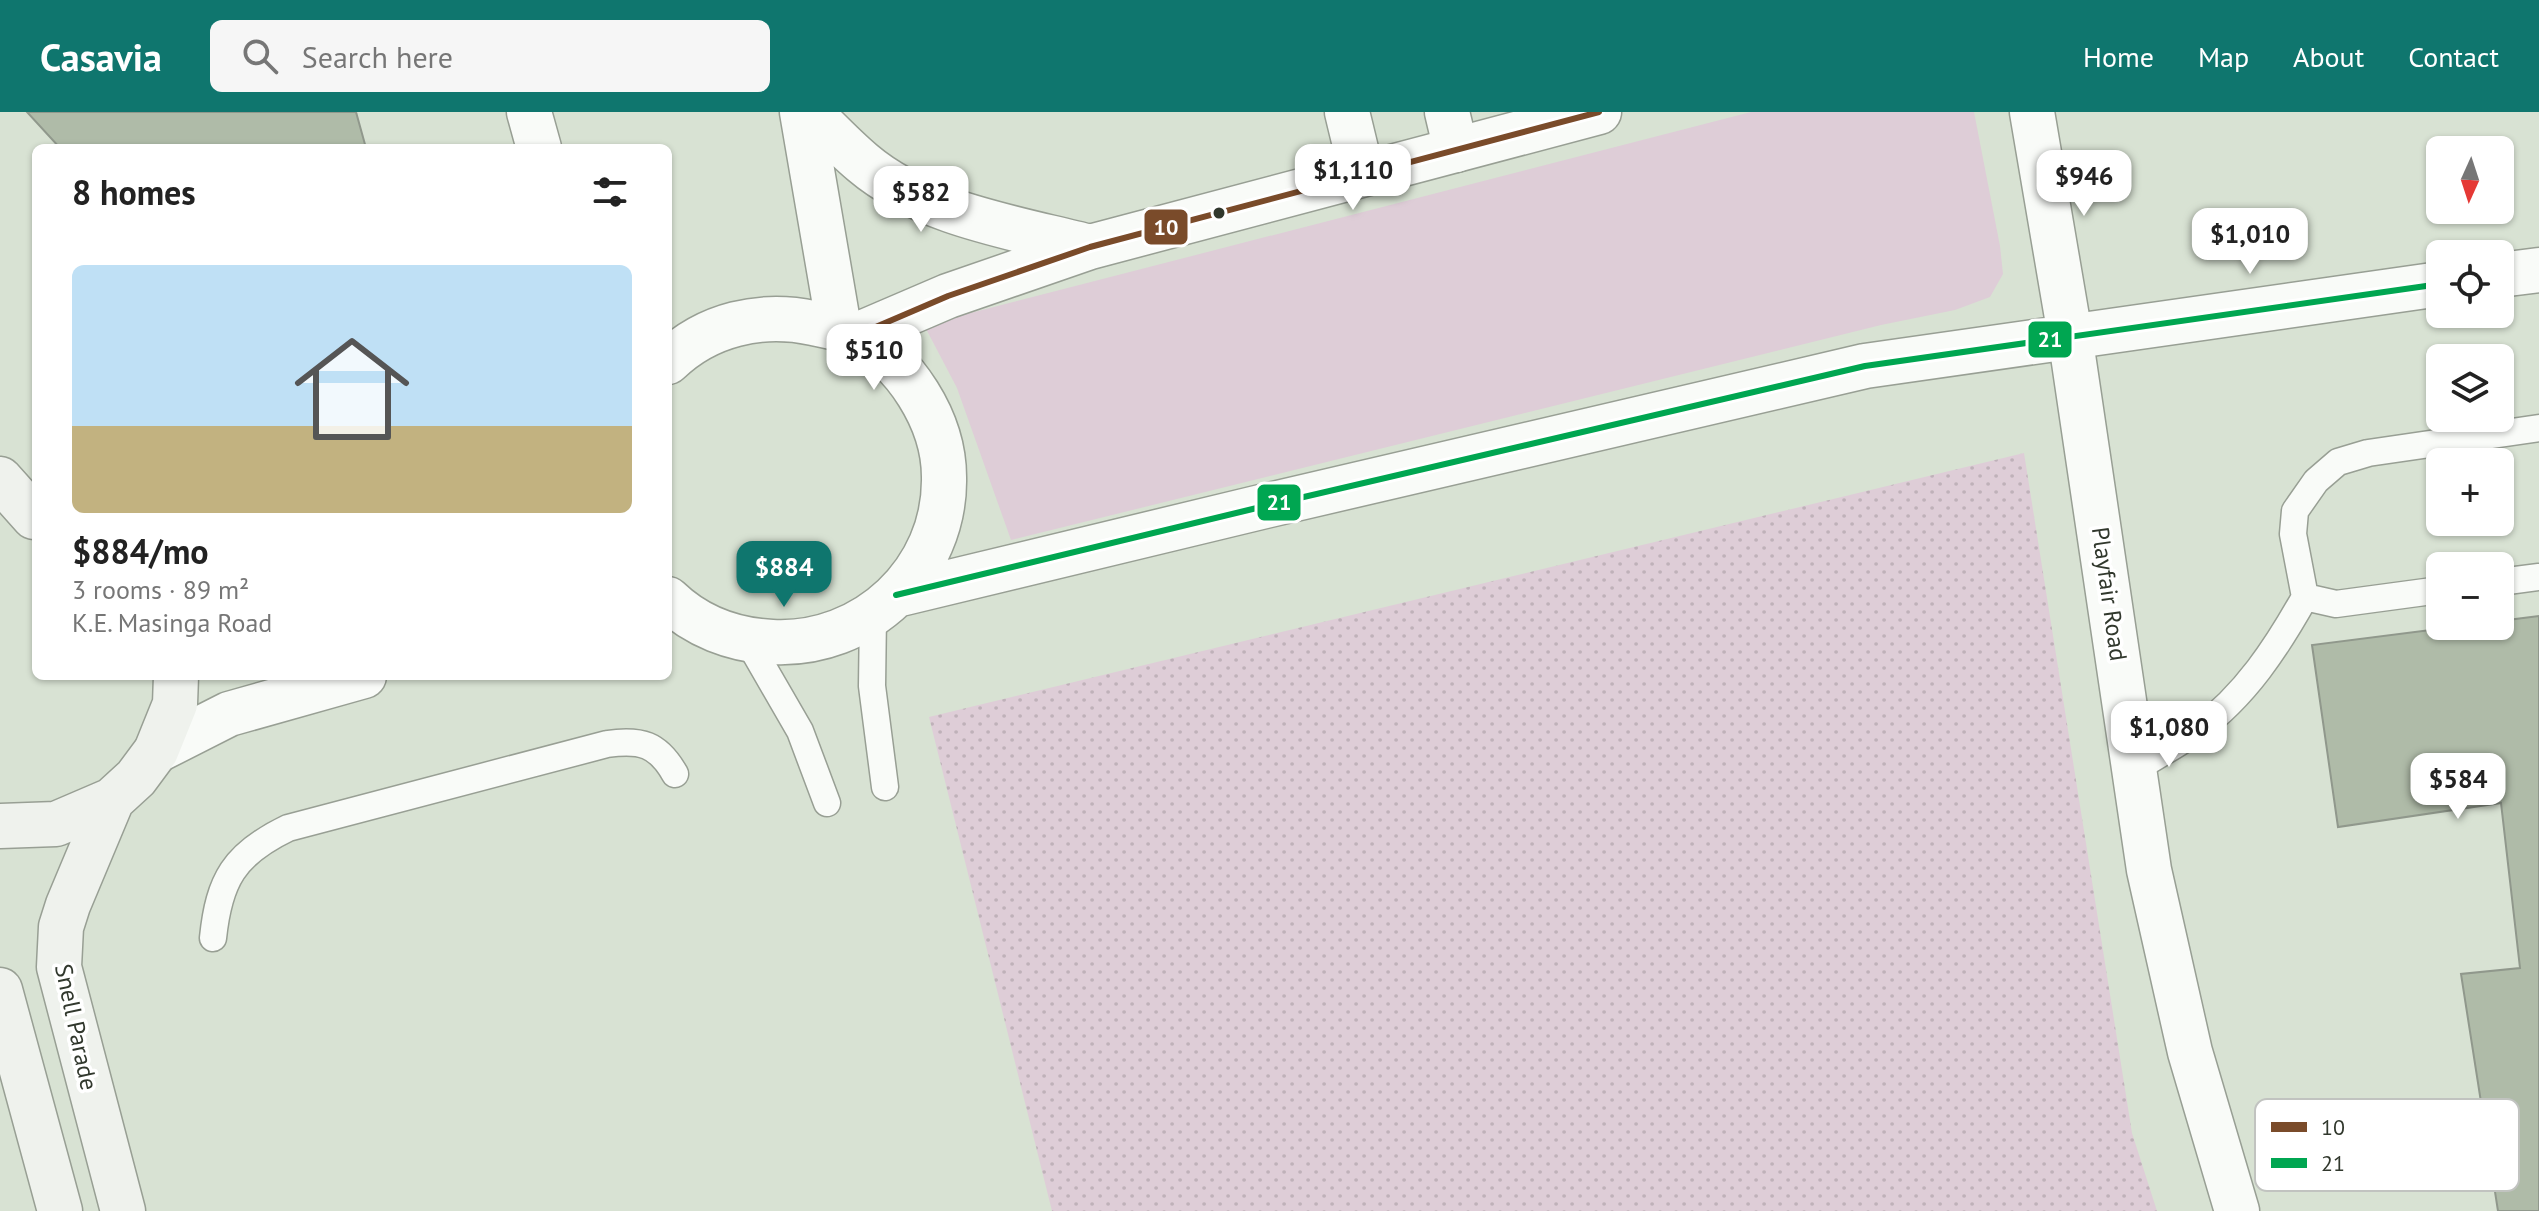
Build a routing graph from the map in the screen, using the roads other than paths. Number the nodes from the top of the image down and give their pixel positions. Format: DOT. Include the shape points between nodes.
graph roads {
  1 [pos="529,112"];
  2 [pos="802,112"];
  3 [pos="810,112"];
  4 [pos="1347,112"];
  5 [pos="1599,112"];
  6 [pos="2032,112"];
  7 [pos="1451,131"];
  8 [pos="538,144"];
  9 [pos="1362,174"];
  10 [pos="1090,247"];
  11 [pos="2539,270"];
  12 [pos="2514,273"];
  13 [pos="2426,286"];
  14 [pos="848,332"];
  15 [pos="2070,335"];
  16 [pos="672,358"];
  17 [pos="2539,428"];
  18 [pos="0,479"];
  19 [pos="23,518"];
  20 [pos="2539,577"];
  21 [pos="2514,580"];
  22 [pos="2426,592"];
  23 [pos="2305,597"];
  24 [pos="885,605"];
  25 [pos="672,607"];
  26 [pos="748,641"];
  27 [pos="176,680"];
  28 [pos="350,680"];
  29 [pos="156,751"];
  30 [pos="2135,769"];
  31 [pos="675,774"];
  32 [pos="885,787"];
  33 [pos="112,800"];
  34 [pos="827,803"];
  35 [pos="0,826"];
  36 [pos="213,938"];
  37 [pos="0,990"];
  38 [pos="60,1211"];
  39 [pos="123,1211"];
  40 [pos="2237,1211"];
  1 -- 8 [label="street"];
  2 -- 14 [label="street"];
  3 -- 10 [label="street" via="864,164 907,191 958,213"];
  4 -- 9 [label="street"];
  5 -- 7 [label="street"];
  6 -- 15 [label="street, Playfair Road"];
  7 -- 9 [label="street"];
  9 -- 10 [label="street"];
  10 -- 14 [label="street"];
  11 -- 12 [label="street"];
  13 -- 15 [label="street"];
  14 -- 16 [label="street" via="787,317 733,323 684,346"];
  14 -- 24 [label="street" via="892,361 920,395 938,435 944,477 939,520 923,560"];
  15 -- 24 [label="street" via="1850,370 1250,510"];
  15 -- 30 [label="street, Playfair Road"];
  17 -- 23 [label="lane" via="2338,462 2316,481 2295,511 2293,534"];
  18 -- 19 [label="main road"];
  20 -- 21 [label="lane"];
  22 -- 23 [label="lane" via="2336,604"];
  23 -- 30 [label="lane" via="2245,688 2199,730"];
  24 -- 26 [label="street" via="834,635 792,643"];
  24 -- 32 [label="lane" via="872,686"];
  25 -- 26 [label="street" via="712,630"];
  26 -- 34 [label="lane" via="800,731"];
  27 -- 29 [label="main road" via="175,704"];
  28 -- 29 [label="street" via="229,714"];
  29 -- 33 [label="main road"];
  30 -- 40 [label="street, Playfair Road" via="2149,870 2190,1052"];
  31 -- 36 [label="lane" via="649,745 628,741 288,828 241,858 224,883"];
  33 -- 35 [label="main road" via="56,824"];
  33 -- 39 [label="main road, Snell Parade" via="61,927 59,967"];
  37 -- 38 [label="main road"];
}
